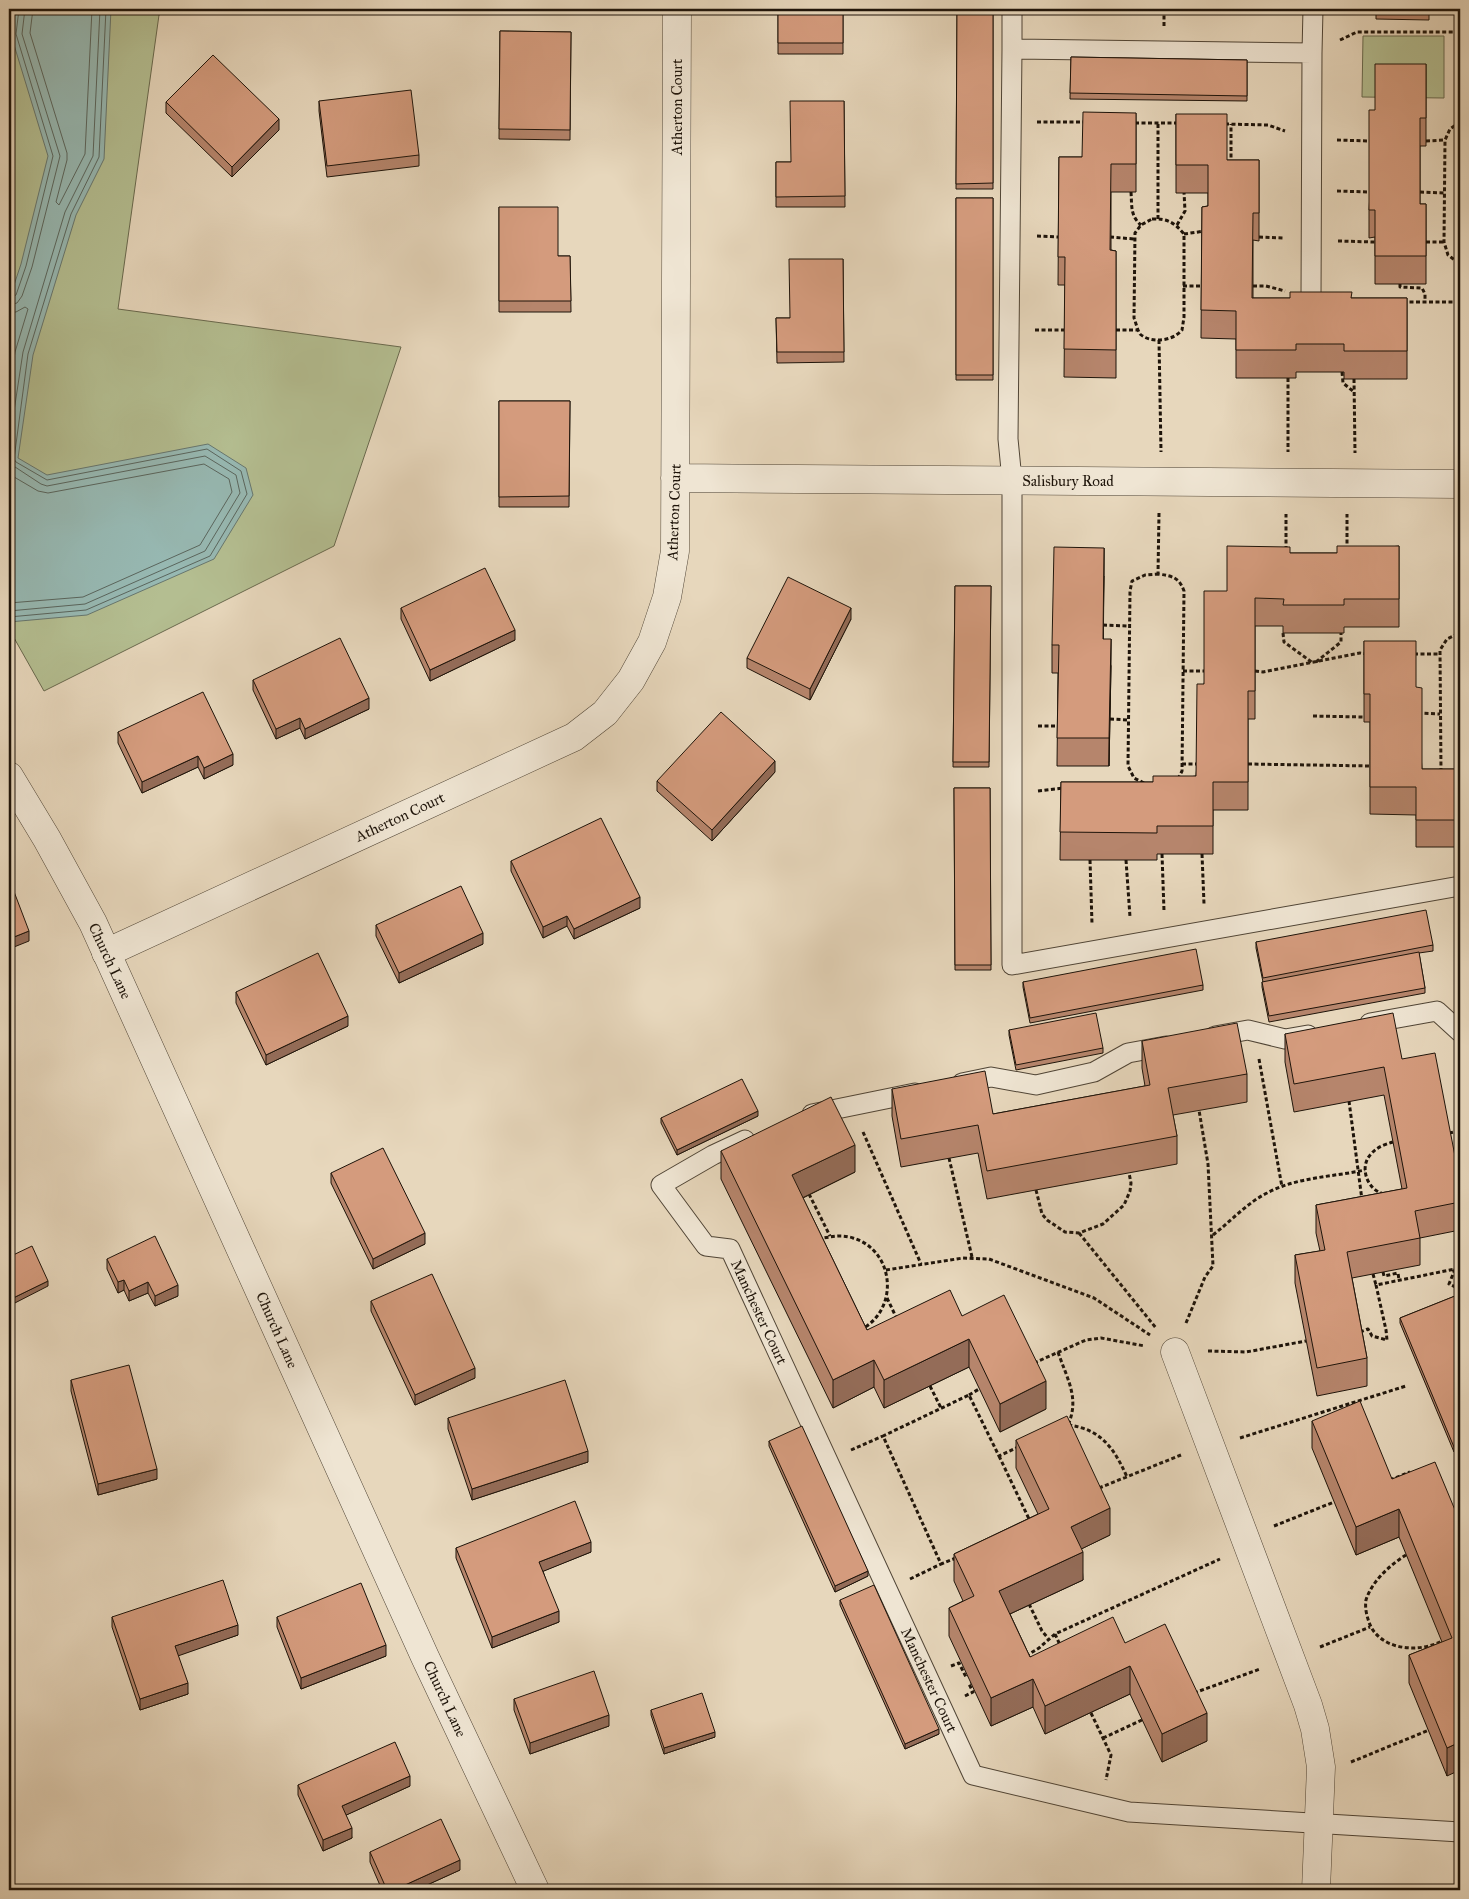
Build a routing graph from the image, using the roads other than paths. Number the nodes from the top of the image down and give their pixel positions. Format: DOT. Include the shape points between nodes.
graph roads {
  1 [pos="677,9"];
  2 [pos="1012,9"];
  3 [pos="1313,9"];
  4 [pos="1012,49"];
  5 [pos="1312,53"];
  6 [pos="1311,299"];
  7 [pos="675,478"];
  8 [pos="1012,480"];
  9 [pos="1460,484"];
  10 [pos="9,776"];
  11 [pos="1460,886"];
  12 [pos="106,953"];
  13 [pos="1353,1026"];
  14 [pos="1326,1031"];
  15 [pos="1460,1032"];
  16 [pos="797,1118"];
  17 [pos="757,1134"];
  18 [pos="1175,1352"];
  19 [pos="1318,1823"];
  20 [pos="1460,1832"];
  21 [pos="535,1890"];
  22 [pos="1316,1890"];
  1 -- 7 [label="street, Atherton Court"];
  2 -- 4 [label="lane"];
  3 -- 5 [label="lane"];
  4 -- 5 [label="lane"];
  4 -- 8 [label="lane" via="1008,439"];
  5 -- 6 [label="lane"];
  7 -- 8 [label="street, Salisbury Road"];
  7 -- 12 [label="street, Atherton Court" via="675,551 667,598 648,649 631,680 605,713 574,737 540,754"];
  8 -- 9 [label="street, Salisbury Road"];
  8 -- 11 [label="lane" via="1012,966"];
  10 -- 12 [label="street, Church Lane" via="47,839"];
  12 -- 21 [label="street, Church Lane" via="425,1657"];
  13 -- 15 [label="lane" via="1437,1011"];
  14 -- 16 [label="lane" via="1285,1039 1248,1030 1128,1053 1094,1072 1036,1085 992,1077"];
  17 -- 19 [label="lane, Manchester Court" via="661,1185 706,1246 730,1249 973,1774 1129,1812"];
  18 -- 19 [label="street" via="1308,1705 1321,1767"];
  19 -- 20 [label="lane, Manchester Court"];
  19 -- 22 [label="street"];
}
